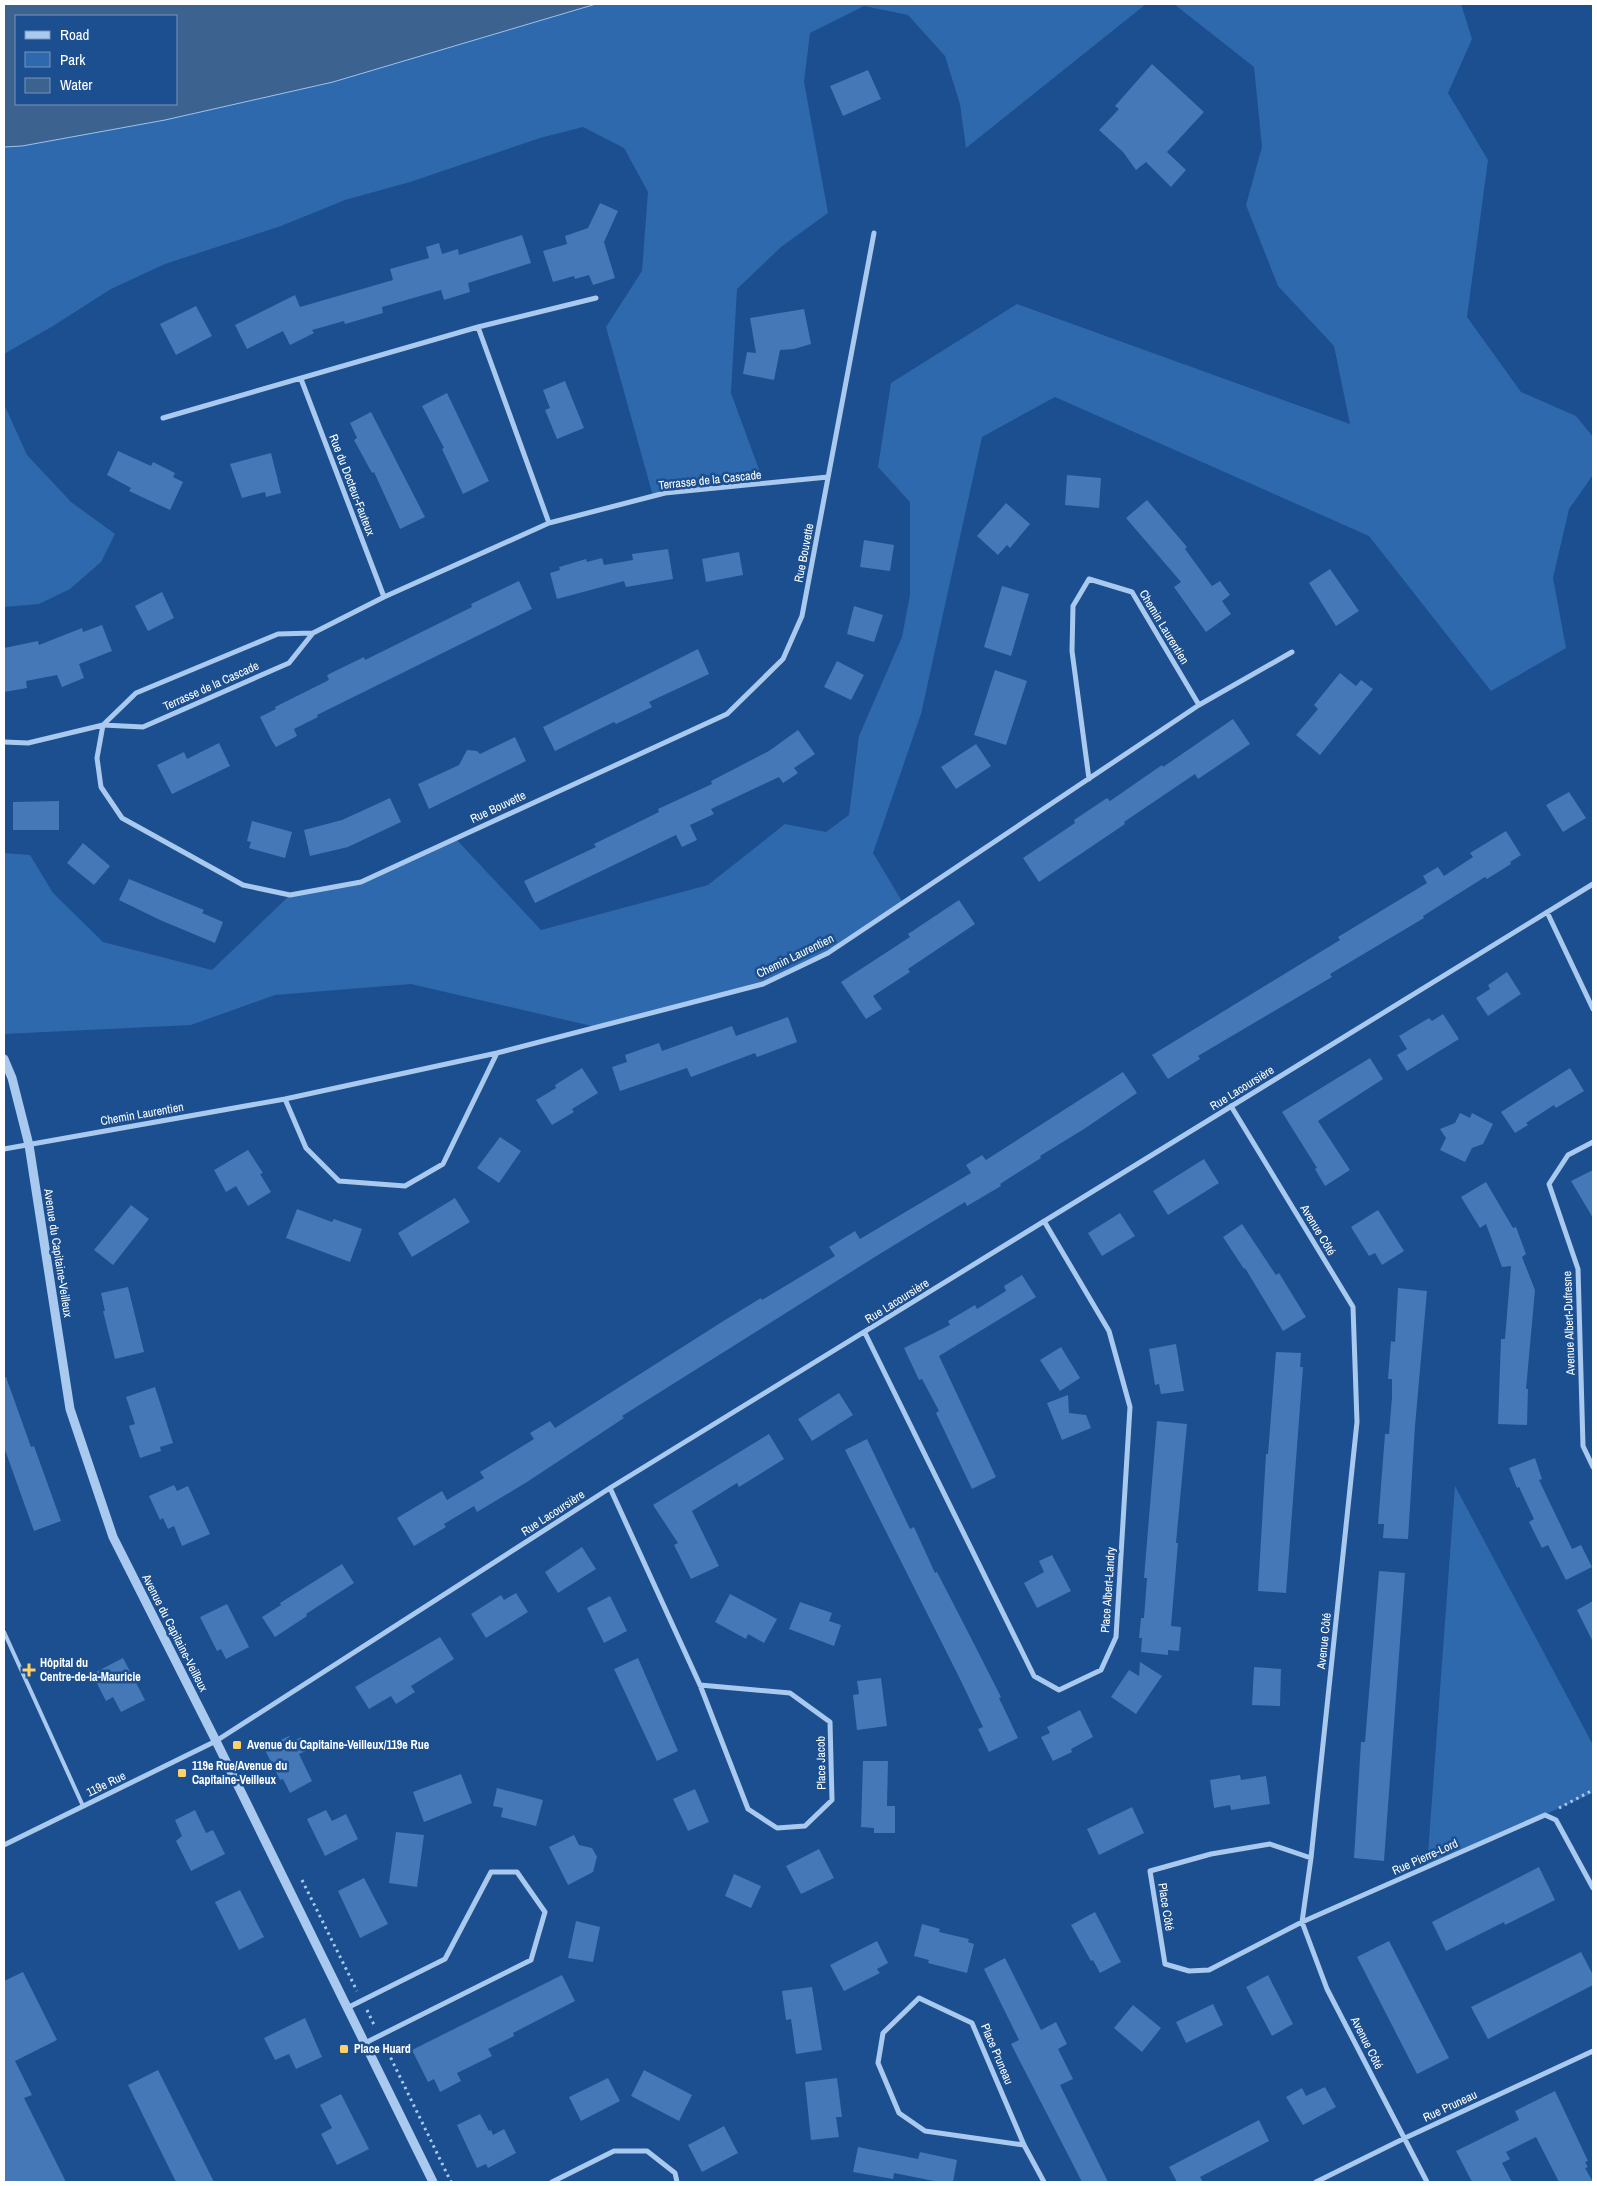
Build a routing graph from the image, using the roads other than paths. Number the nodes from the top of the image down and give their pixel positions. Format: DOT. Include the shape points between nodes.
graph roads {
  1 [pos="874,233"];
  2 [pos="596,298"];
  3 [pos="478,327"];
  4 [pos="301,379"];
  5 [pos="163,418"];
  6 [pos="828,477"];
  7 [pos="549,523"];
  8 [pos="384,597"];
  9 [pos="313,633"];
  10 [pos="1292,652"];
  11 [pos="1199,705"];
  12 [pos="103,725"];
  13 [pos="4,742"];
  14 [pos="1089,779"];
  15 [pos="1593,884"];
  16 [pos="1547,912"];
  17 [pos="1593,1009"];
  18 [pos="497,1053"];
  19 [pos="4,1059"];
  20 [pos="284,1099"];
  21 [pos="1231,1106"];
  22 [pos="1593,1142"];
  23 [pos="29,1145"];
  24 [pos="4,1150"];
  25 [pos="1044,1221"];
  26 [pos="865,1332"];
  27 [pos="1593,1468"];
  28 [pos="610,1488"];
  29 [pos="4,1632"];
  30 [pos="700,1685"];
  31 [pos="216,1741"];
  32 [pos="83,1806"];
  33 [pos="4,1845"];
  34 [pos="1311,1858"];
  35 [pos="1593,1888"];
  36 [pos="1302,1922"];
  37 [pos="347,2008"];
  38 [pos="365,2044"];
  39 [pos="1593,2051"];
  40 [pos="1405,2138"];
  41 [pos="1024,2145"];
  42 [pos="433,2182"];
  43 [pos="552,2182"];
  44 [pos="677,2182"];
  45 [pos="1044,2182"];
  46 [pos="1316,2182"];
  47 [pos="1426,2182"];
  1 -- 6 [label="street"];
  2 -- 3 [label="street"];
  3 -- 4 [label="street"];
  3 -- 7 [label="street"];
  4 -- 5 [label="street"];
  4 -- 8 [label="street, Rue du Docteur-Fauteux"];
  6 -- 7 [label="street, Terrasse de la Cascade" via="665,493"];
  6 -- 12 [label="street, Rue Bouvette" via="802,616 783,659 727,714 360,882 290,895 243,885 122,818 101,787 97,758"];
  7 -- 8 [label="street, Terrasse de la Cascade"];
  8 -- 9 [label="street, Terrasse de la Cascade"];
  9 -- 12 [label="street, Terrasse de la Cascade" via="278,634 136,693"];
  9 -- 12 [label="street, Terrasse de la Cascade" via="289,663 143,727"];
  10 -- 11 [label="street, Chemin Laurentien"];
  11 -- 14 [label="street, Chemin Laurentien"];
  11 -- 14 [label="street, Chemin Laurentien" via="1132,592 1089,579 1073,606 1072,651"];
  12 -- 13 [label="street, Terrasse de la Cascade" via="28,743"];
  14 -- 18 [label="street, Chemin Laurentien" via="828,953 763,984"];
  15 -- 16 [label="street, Rue Lacoursière"];
  16 -- 17 [label="street"];
  16 -- 21 [label="street, Rue Lacoursière"];
  18 -- 20 [label="street, Chemin Laurentien"];
  18 -- 20 [label="street" via="443,1164 405,1186 339,1181 306,1148"];
  19 -- 23 [label="street, Avenue du Capitaine-Veilleux"];
  20 -- 23 [label="street, Chemin Laurentien"];
  21 -- 25 [label="street, Rue Lacoursière"];
  21 -- 34 [label="street, Avenue Côté" via="1353,1307 1357,1422"];
  22 -- 27 [label="street, Avenue Albert-Dufresne" via="1568,1155 1549,1184 1578,1269 1583,1446"];
  23 -- 24 [label="street, Chemin Laurentien"];
  23 -- 31 [label="street, Avenue du Capitaine-Veilleux" via="70,1409 113,1537"];
  25 -- 26 [label="street, Rue Lacoursière"];
  25 -- 26 [label="street, Place Albert-Landry" via="1109,1331 1130,1406 1116,1637 1101,1670 1059,1690 1034,1676"];
  26 -- 28 [label="street, Rue Lacoursière"];
  28 -- 30 [label="street, Place Jacob"];
  28 -- 31 [label="street, Rue Lacoursière"];
  29 -- 32 [label="lane"];
  30 -- 30 [label="street, Place Jacob" via="748,1809 777,1828 805,1826 832,1800 830,1722 790,1693"];
  31 -- 32 [label="street, 119e Rue"];
  31 -- 37 [label="street, Avenue du Capitaine-Veilleux"];
  32 -- 33 [label="street, 119e Rue"];
  34 -- 36 [label="street, Avenue Côté"];
  34 -- 36 [label="street, Place Côté" via="1270,1844 1211,1854 1150,1871 1165,1964 1189,1971 1209,1970"];
  35 -- 36 [label="street, Rue Pierre-Lord" via="1556,1820 1545,1815"];
  36 -- 40 [label="street, Avenue Côté" via="1327,1989"];
  37 -- 38 [label="street, Avenue du Capitaine-Veilleux"];
  37 -- 38 [label="street" via="444,1959 491,1872 517,1872 545,1912 530,1960"];
  38 -- 42 [label="street, Avenue du Capitaine-Veilleux"];
  39 -- 40 [label="street, Rue Pruneau"];
  40 -- 46 [label="street, Rue Pruneau"];
  40 -- 47 [label="street, Avenue Côté"];
  41 -- 41 [label="street, Place Pruneau" via="972,2023 919,1998 883,2033 878,2063 899,2113 925,2131"];
  41 -- 45 [label="street, Place Pruneau"];
  43 -- 44 [label="street" via="614,2151 647,2151 675,2173"];
}
